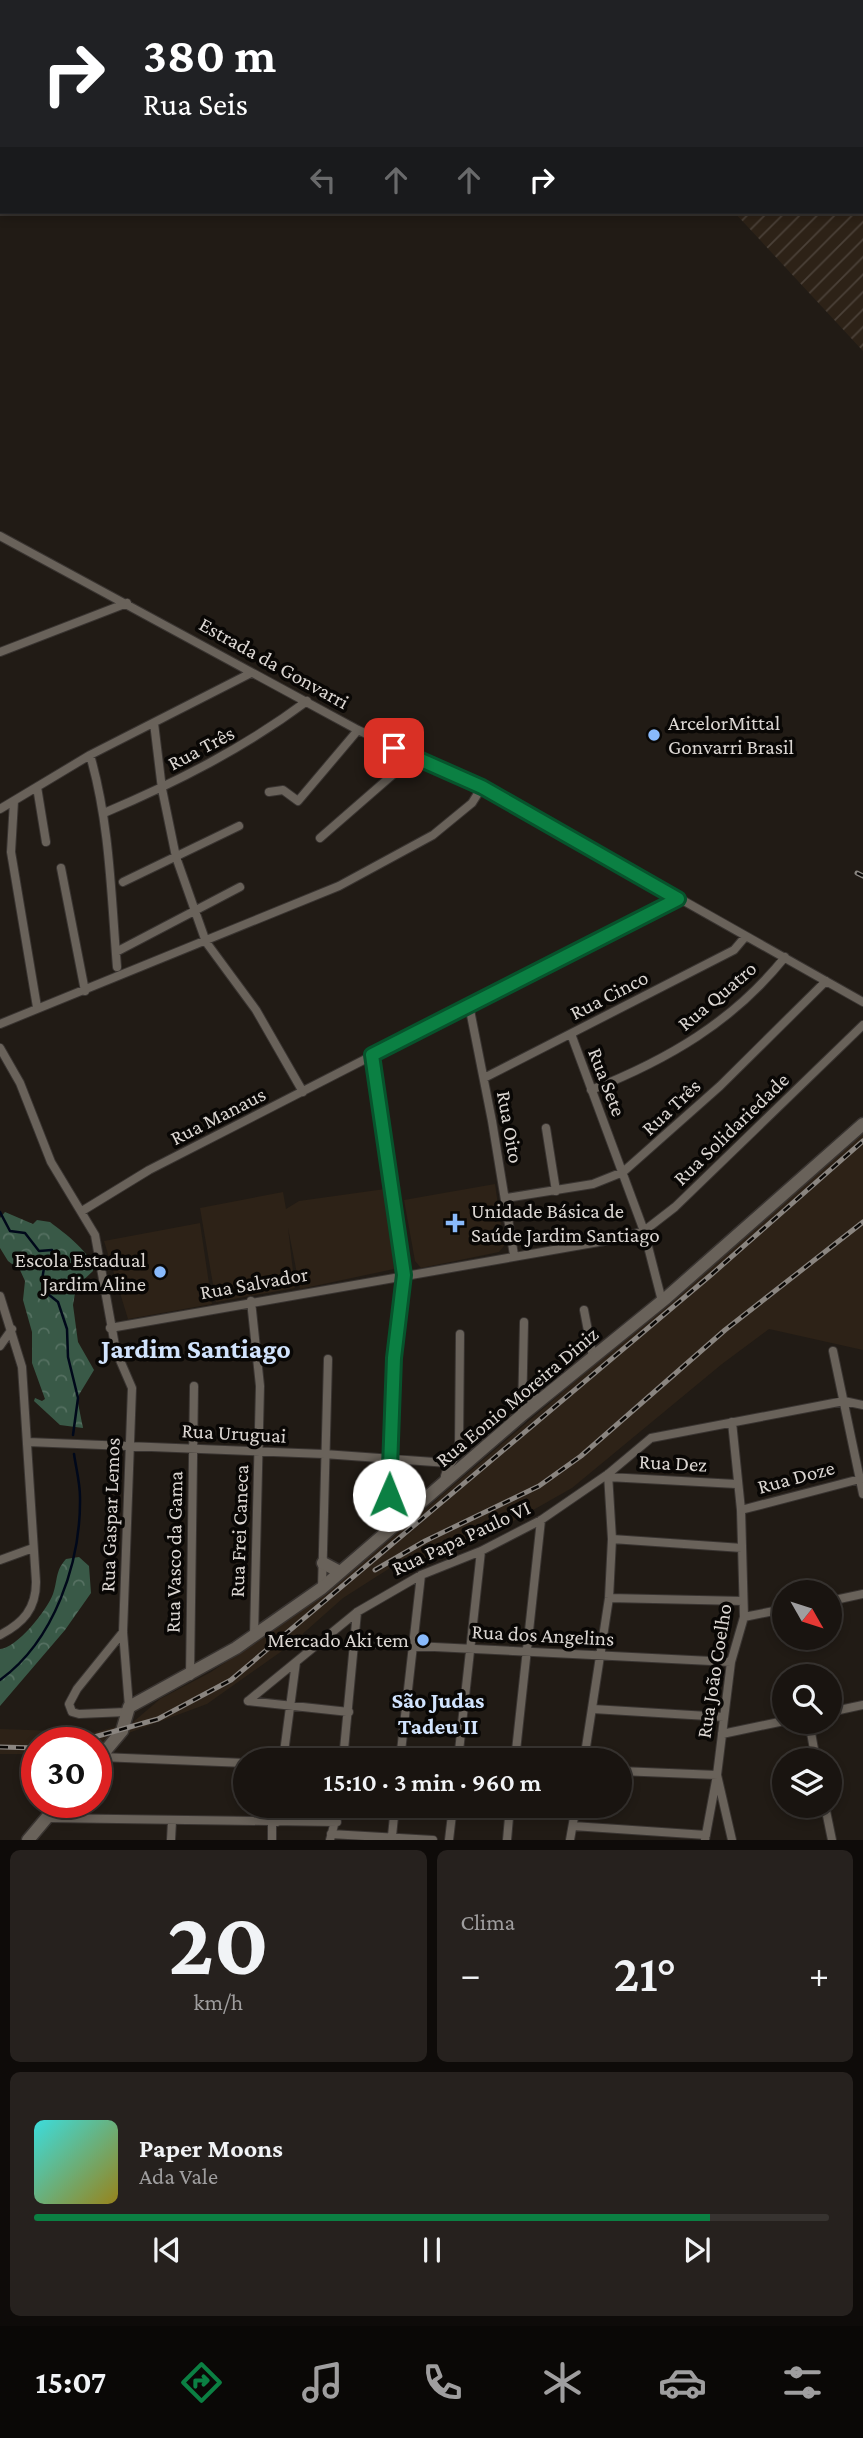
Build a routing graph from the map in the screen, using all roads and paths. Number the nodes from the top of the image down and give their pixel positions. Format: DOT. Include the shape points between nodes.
graph roads {
  1 [pos="0,536"];
  2 [pos="127,603"];
  3 [pos="0,652"];
  4 [pos="251,673"];
  5 [pos="307,701"];
  6 [pos="154,723"];
  7 [pos="358,730"];
  8 [pos="90,755"];
  9 [pos="413,757"];
  10 [pos="37,787"];
  11 [pos="482,787"];
  12 [pos="162,789"];
  13 [pos="269,792"];
  14 [pos="14,801"];
  15 [pos="0,809"];
  16 [pos="104,813"];
  17 [pos="239,826"];
  18 [pos="320,838"];
  19 [pos="46,842"];
  20 [pos="176,857"];
  21 [pos="61,868"];
  22 [pos="123,882"];
  23 [pos="240,887"];
  24 [pos="678,899"];
  25 [pos="197,910"];
  26 [pos="745,937"];
  27 [pos="206,942"];
  28 [pos="116,952"];
  29 [pos="785,957"];
  30 [pos="117,967"];
  31 [pos="826,981"];
  32 [pos="85,991"];
  33 [pos="863,1002"];
  34 [pos="469,1005"];
  35 [pos="37,1007"];
  36 [pos="0,1024"];
  37 [pos="863,1025"];
  38 [pos="570,1034"];
  39 [pos="0,1048"];
  40 [pos="372,1055"];
  41 [pos="484,1078"];
  42 [pos="591,1090"];
  43 [pos="303,1092"];
  44 [pos="863,1124"];
  45 [pos="546,1128"];
  46 [pos="623,1172"];
  47 [pos="556,1191"];
  48 [pos="506,1198"];
  49 [pos="82,1211"];
  50 [pos="644,1230"];
  51 [pos="514,1255"];
  52 [pos="404,1275"];
  53 [pos="0,1296"];
  54 [pos="251,1301"];
  55 [pos="662,1301"];
  56 [pos="584,1310"];
  57 [pos="524,1322"];
  58 [pos="110,1328"];
  59 [pos="12,1329"];
  60 [pos="460,1334"];
  61 [pos="0,1346"];
  62 [pos="834,1351"];
  63 [pos="593,1357"];
  64 [pos="328,1359"];
  65 [pos="194,1386"];
  66 [pos="522,1393"];
  67 [pos="539,1401"];
  68 [pos="844,1401"];
  69 [pos="863,1405"];
  70 [pos="522,1415"];
  71 [pos="732,1422"];
  72 [pos="28,1442"];
  73 [pos="131,1446"];
  74 [pos="194,1448"];
  75 [pos="259,1452"];
  76 [pos="464,1453"];
  77 [pos="324,1454"];
  78 [pos="390,1459"];
  79 [pos="444,1466"];
  80 [pos="608,1476"];
  81 [pos="860,1479"];
  82 [pos="444,1483"];
  83 [pos="736,1484"];
  84 [pos="863,1494"];
  85 [pos="389,1506"];
  86 [pos="741,1510"];
  87 [pos="409,1514"];
  88 [pos="541,1520"];
  89 [pos="392,1528"];
  90 [pos="612,1539"];
  91 [pos="33,1548"];
  92 [pos="742,1548"];
  93 [pos="481,1551"];
  94 [pos="0,1560"];
  95 [pos="323,1563"];
  96 [pos="340,1572"];
  97 [pos="421,1575"];
  98 [pos="322,1588"];
  99 [pos="863,1594"];
  100 [pos="609,1598"];
  101 [pos="842,1598"];
  102 [pos="743,1601"];
  103 [pos="772,1611"];
  104 [pos="357,1612"];
  105 [pos="744,1617"];
  106 [pos="123,1632"];
  107 [pos="0,1635"];
  108 [pos="254,1636"];
  109 [pos="354,1643"];
  110 [pos="411,1647"];
  111 [pos="471,1649"];
  112 [pos="527,1652"];
  113 [pos="601,1654"];
  114 [pos="296,1662"];
  115 [pos="731,1662"];
  116 [pos="190,1676"];
  117 [pos="863,1705"];
  118 [pos="289,1708"];
  119 [pos="128,1709"];
  120 [pos="593,1709"];
  121 [pos="842,1709"];
  122 [pos="349,1712"];
  123 [pos="724,1717"];
  124 [pos="772,1724"];
  125 [pos="722,1734"];
  126 [pos="112,1744"];
  127 [pos="284,1748"];
  128 [pos="345,1748"];
  129 [pos="401,1748"];
  130 [pos="459,1748"];
  131 [pos="517,1748"];
  132 [pos="586,1748"];
  133 [pos="112,1760"];
  134 [pos="233,1763"];
  135 [pos="632,1771"];
  136 [pos="717,1775"];
  137 [pos="47,1818"];
  138 [pos="275,1818"];
  139 [pos="338,1818"];
  140 [pos="394,1818"];
  141 [pos="452,1818"];
  142 [pos="509,1818"];
  143 [pos="574,1818"];
  144 [pos="828,1818"];
  145 [pos="172,1821"];
  146 [pos="274,1821"];
  147 [pos="337,1822"];
  148 [pos="573,1826"];
  149 [pos="392,1836"];
  150 [pos="331,1837"];
  151 [pos="705,1837"];
  152 [pos="381,1838"];
  153 [pos="28,1839"];
  154 [pos="171,1839"];
  155 [pos="272,1839"];
  156 [pos="433,1839"];
  157 [pos="449,1839"];
  158 [pos="507,1839"];
  159 [pos="570,1839"];
  160 [pos="732,1839"];
  161 [pos="832,1839"];
  1 -- 2 [label="street, Estrada da Gonvarri"];
  2 -- 3 [label="street"];
  2 -- 4 [label="street, Estrada da Gonvarri"];
  4 -- 5 [label="street, Estrada da Gonvarri"];
  4 -- 6 [label="street"];
  5 -- 7 [label="street, Estrada da Gonvarri"];
  5 -- 12 [label="street, Rua Três" via="235,752"];
  6 -- 8 [label="street"];
  6 -- 12 [label="street"];
  7 -- 9 [label="street, Estrada da Gonvarri"];
  7 -- 13 [label="street" via="298,801 283,790"];
  8 -- 10 [label="street"];
  8 -- 16 [label="street"];
  9 -- 11 [label="street, Estrada da Gonvarri"];
  9 -- 18 [label="street"];
  10 -- 14 [label="street"];
  10 -- 19 [label="street"];
  11 -- 24 [label="street, Estrada da Gonvarri"];
  11 -- 27 [label="street" via="472,803 422,842 339,886"];
  12 -- 16 [label="street, Rua Três"];
  12 -- 20 [label="street"];
  14 -- 15 [label="street"];
  14 -- 35 [label="street" via="10,852"];
  16 -- 28 [label="street"];
  17 -- 20 [label="street"];
  20 -- 22 [label="street"];
  20 -- 25 [label="street"];
  21 -- 32 [label="street"];
  23 -- 25 [label="street"];
  24 -- 26 [label="street, Estrada da Gonvarri"];
  24 -- 34 [label="street, Rua Manaus"];
  25 -- 27 [label="street"];
  25 -- 28 [label="street"];
  26 -- 29 [label="street, Estrada da Gonvarri"];
  26 -- 38 [label="street, Rua Cinco" via="734,950"];
  27 -- 32 [label="street"];
  27 -- 43 [label="street" via="256,1010"];
  28 -- 30 [label="street"];
  29 -- 31 [label="street, Estrada da Gonvarri"];
  29 -- 42 [label="street, Rua Quatro" via="761,987 684,1048"];
  31 -- 33 [label="street, Estrada da Gonvarri"];
  31 -- 46 [label="street, Rua Três"];
  32 -- 35 [label="street"];
  34 -- 40 [label="street, Rua Manaus"];
  34 -- 41 [label="street, Rua Oito"];
  35 -- 36 [label="street"];
  37 -- 50 [label="street, Rua Solidariedade" via="675,1208"];
  38 -- 41 [label="street, Rua Cinco"];
  38 -- 42 [label="street, Rua Sete"];
  39 -- 49 [label="street, Rua Gaspar Lemos" via="20,1083 51,1162"];
  40 -- 43 [label="street, Rua Manaus"];
  40 -- 52 [label="street"];
  41 -- 48 [label="street, Rua Oito"];
  42 -- 46 [label="street, Rua Sete"];
  43 -- 49 [label="street, Rua Manaus" via="149,1170"];
  44 -- 55 [label="main road, Rua Eonio Moreira Diniz"];
  45 -- 47 [label="street"];
  46 -- 47 [label="street, Rua Três"];
  46 -- 50 [label="street, Rua Sete"];
  47 -- 48 [label="street, Rua Três"];
  48 -- 51 [label="street, Rua Oito"];
  49 -- 58 [label="street, Rua Gaspar Lemos" via="95,1235 102,1263"];
  50 -- 51 [label="street, Rua Solidariedade" via="616,1239"];
  50 -- 55 [label="street, Rua Sete"];
  51 -- 52 [label="street, Rua Solidariedade"];
  52 -- 54 [label="street, Rua Salvador"];
  52 -- 78 [label="street"];
  53 -- 59 [label="street"];
  54 -- 58 [label="street, Rua Salvador"];
  54 -- 75 [label="street, Rua Frei Caneca" via="260,1386"];
  55 -- 63 [label="main road, Rua Eonio Moreira Diniz"];
  56 -- 63 [label="street"];
  57 -- 66 [label="street"];
  58 -- 73 [label="street, Rua Gaspar Lemos" via="132,1388"];
  59 -- 61 [label="street"];
  59 -- 72 [label="street" via="22,1367"];
  60 -- 76 [label="street"];
  62 -- 68 [label="street"];
  63 -- 67 [label="main road, Rua Eonio Moreira Diniz"];
  64 -- 77 [label="street"];
  65 -- 74 [label="street, Rua Vasco da Gama"];
  66 -- 67 [label="main road"];
  66 -- 70 [label="street"];
  67 -- 70 [label="main road, Rua Eonio Moreira Diniz"];
  68 -- 69 [label="street, Rua Papa Paulo VI"];
  68 -- 71 [label="street, Rua Papa Paulo VI"];
  68 -- 81 [label="street"];
  70 -- 76 [label="main road, Rua Eonio Moreira Diniz"];
  71 -- 80 [label="street, Rua Papa Paulo VI" via="657,1435"];
  71 -- 83 [label="street, Rua João Coelho"];
  72 -- 73 [label="street, Rua Uruguai"];
  72 -- 91 [label="street"];
  73 -- 74 [label="street, Rua Uruguai"];
  73 -- 106 [label="street, Rua Gaspar Lemos"];
  74 -- 75 [label="street, Rua Uruguai"];
  74 -- 116 [label="street, Rua Vasco da Gama"];
  75 -- 77 [label="street, Rua Uruguai"];
  75 -- 108 [label="street, Rua Frei Caneca"];
  76 -- 79 [label="street"];
  76 -- 82 [label="main road, Rua Eonio Moreira Diniz"];
  77 -- 78 [label="street, Rua Uruguai"];
  77 -- 95 [label="street"];
  78 -- 79 [label="street, Rua Uruguai"];
  78 -- 85 [label="street"];
  79 -- 82 [label="street"];
  80 -- 83 [label="street, Rua Dez"];
  80 -- 88 [label="street, Rua Papa Paulo VI"];
  80 -- 90 [label="street"];
  81 -- 84 [label="street"];
  81 -- 86 [label="street, Rua Doze"];
  82 -- 87 [label="main road, Rua Eonio Moreira Diniz"];
  83 -- 86 [label="street, Rua João Coelho"];
  85 -- 87 [label="main road"];
  85 -- 89 [label="street"];
  86 -- 92 [label="street, Rua João Coelho"];
  87 -- 89 [label="main road, Rua Eonio Moreira Diniz"];
  88 -- 93 [label="street, Rua Papa Paulo VI"];
  88 -- 112 [label="street"];
  89 -- 96 [label="main road, Rua Eonio Moreira Diniz"];
  90 -- 92 [label="street"];
  90 -- 100 [label="street"];
  91 -- 94 [label="street"];
  91 -- 107 [label="street" via="35,1601 26,1617"];
  92 -- 102 [label="street, Rua João Coelho"];
  93 -- 97 [label="street, Rua Papa Paulo VI"];
  93 -- 111 [label="street"];
  95 -- 96 [label="main road"];
  95 -- 98 [label="street"];
  96 -- 98 [label="main road, Rua Eonio Moreira Diniz"];
  97 -- 104 [label="street, Rua Papa Paulo VI"];
  97 -- 110 [label="street"];
  98 -- 108 [label="main road, Rua Eonio Moreira Diniz"];
  99 -- 101 [label="street"];
  100 -- 102 [label="street"];
  100 -- 113 [label="street"];
  102 -- 105 [label="street, Rua João Coelho"];
  103 -- 105 [label="street"];
  104 -- 109 [label="street"];
  104 -- 114 [label="street, Rua Papa Paulo VI"];
  105 -- 115 [label="street, Rua João Coelho"];
  106 -- 119 [label="street, Rua Gaspar Lemos"];
  106 -- 119 [label="street" via="69,1704 72,1712 79,1714"];
  108 -- 116 [label="main road, Rua Eonio Moreira Diniz"];
  109 -- 110 [label="street, Rua dos Angelins"];
  109 -- 122 [label="street"];
  110 -- 111 [label="street, Rua dos Angelins"];
  110 -- 129 [label="street"];
  111 -- 112 [label="street, Rua dos Angelins"];
  111 -- 130 [label="street"];
  112 -- 113 [label="street, Rua dos Angelins"];
  112 -- 131 [label="street"];
  113 -- 115 [label="street, Rua dos Angelins"];
  113 -- 120 [label="street"];
  114 -- 118 [label="street"];
  114 -- 118 [label="street, Rua Papa Paulo VI" via="248,1701"];
  115 -- 123 [label="street, Rua João Coelho"];
  116 -- 119 [label="main road, Rua Eonio Moreira Diniz"];
  117 -- 121 [label="street"];
  118 -- 122 [label="street"];
  118 -- 127 [label="street"];
  119 -- 126 [label="main road" via="122,1731"];
  120 -- 123 [label="street"];
  120 -- 132 [label="street"];
  122 -- 128 [label="street"];
  123 -- 125 [label="street, Rua João Coelho"];
  124 -- 125 [label="street"];
  125 -- 136 [label="street, Rua João Coelho"];
  133 -- 134 [label="street"];
  135 -- 136 [label="street"];
  136 -- 151 [label="street, Rua João Coelho"];
  136 -- 160 [label="street"];
  137 -- 145 [label="street"];
  137 -- 153 [label="main road"];
  138 -- 146 [label="street"];
  139 -- 147 [label="street"];
  140 -- 149 [label="street"];
  141 -- 157 [label="street"];
  142 -- 158 [label="street"];
  143 -- 148 [label="street"];
  144 -- 161 [label="street"];
  145 -- 146 [label="street"];
  145 -- 154 [label="street"];
  146 -- 147 [label="street"];
  146 -- 155 [label="street"];
  147 -- 150 [label="street"];
  148 -- 151 [label="street"];
  148 -- 159 [label="street"];
  149 -- 152 [label="street"];
  149 -- 156 [label="street"];
  150 -- 152 [label="street"];
}
